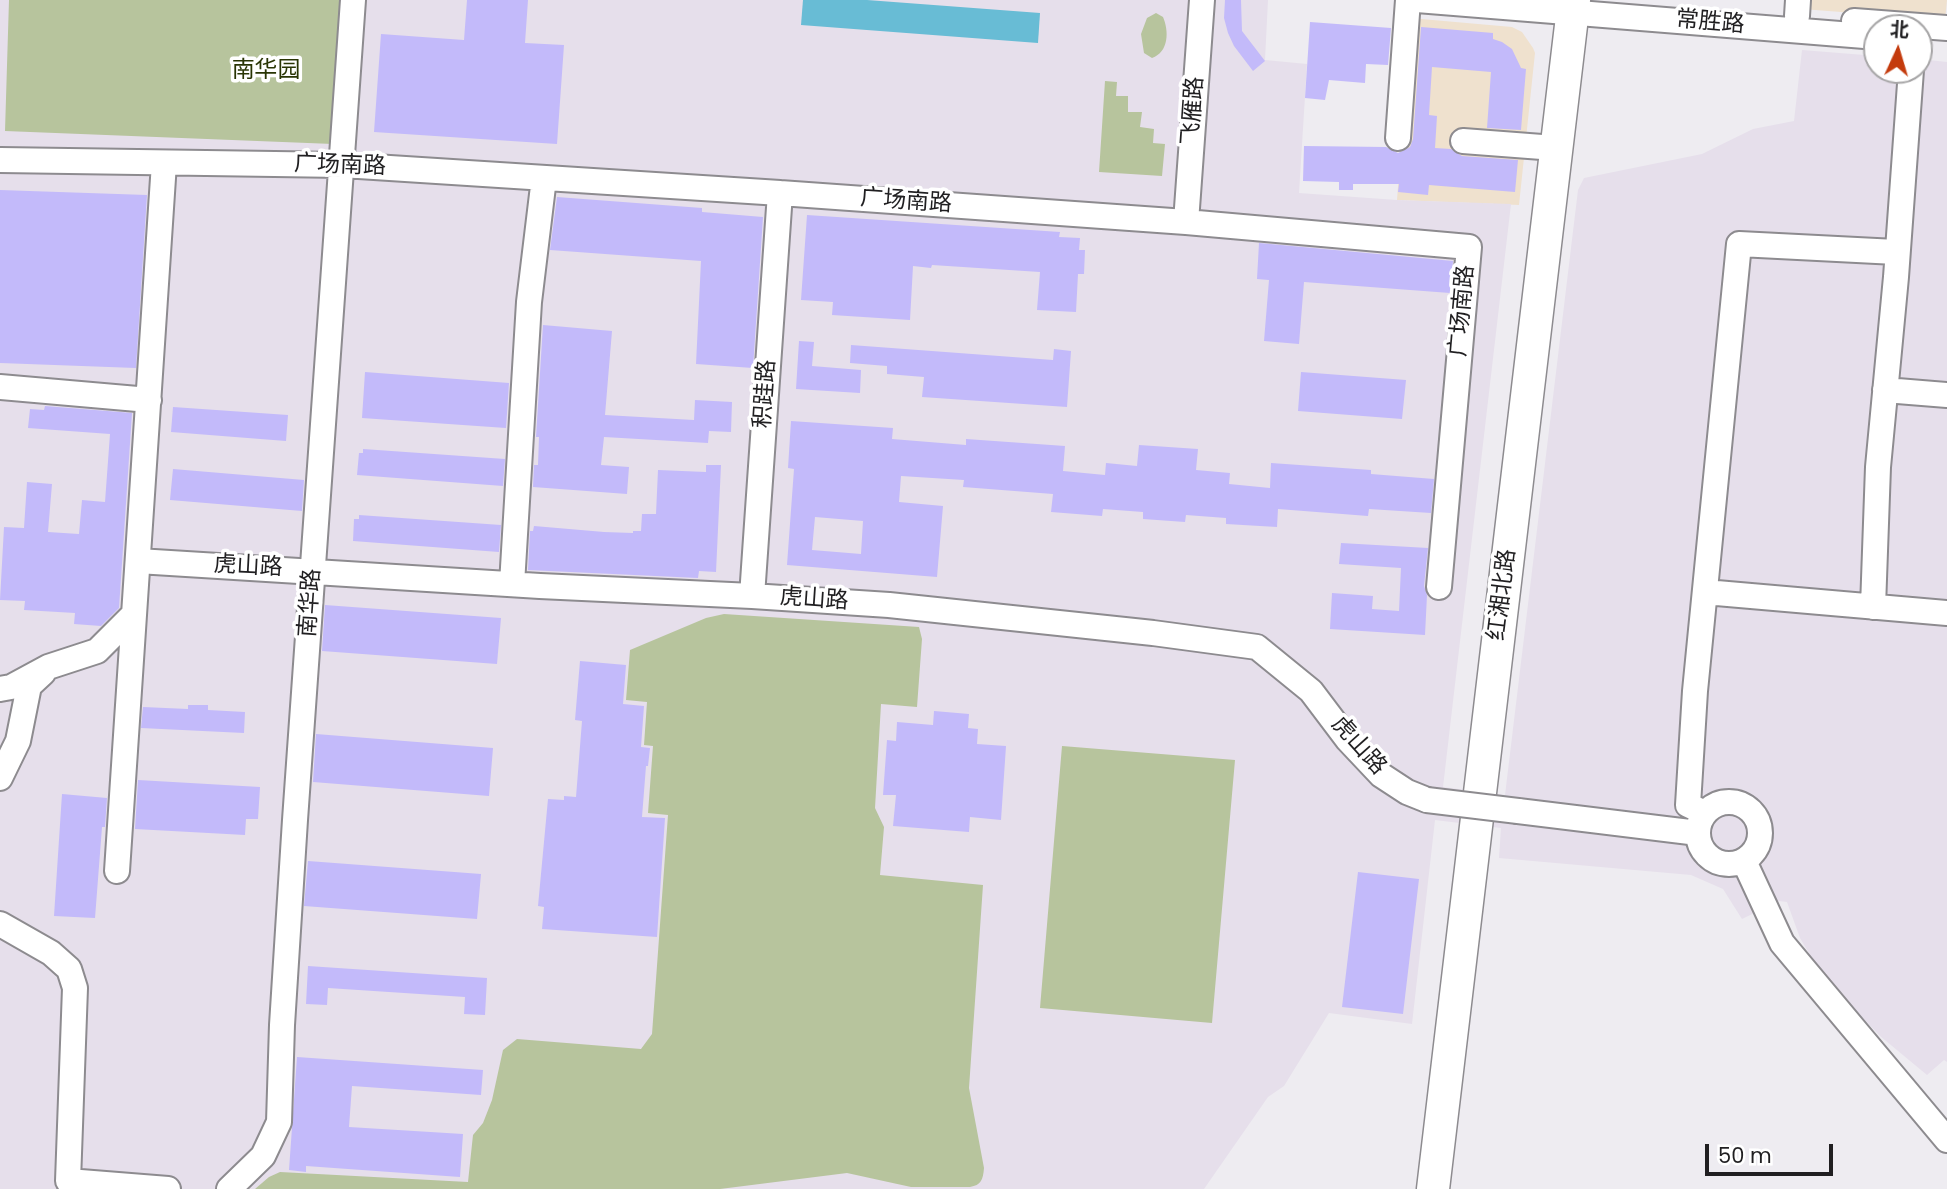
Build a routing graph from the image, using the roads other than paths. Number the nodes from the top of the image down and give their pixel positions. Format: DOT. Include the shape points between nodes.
graph roads {
  1 [pos="353,0"];
  2 [pos="1202,0"];
  3 [pos="1408,0"];
  4 [pos="1417,0"];
  5 [pos="1572,5"];
  6 [pos="1798,8"];
  7 [pos="1947,28"];
  8 [pos="1863,36"];
  9 [pos="1910,84"];
  10 [pos="1398,138"];
  11 [pos="1463,141"];
  12 [pos="1542,147"];
  13 [pos="0,160"];
  14 [pos="164,163"];
  15 [pos="343,165"];
  16 [pos="544,178"];
  17 [pos="780,192"];
  18 [pos="1186,222"];
  19 [pos="1896,252"];
  20 [pos="0,387"];
  21 [pos="1885,390"];
  22 [pos="1947,395"];
  23 [pos="149,400"];
  24 [pos="138,561"];
  25 [pos="314,571"];
  26 [pos="512,584"];
  27 [pos="1438,587"];
  28 [pos="1705,592"];
  29 [pos="751,596"];
  30 [pos="1873,607"];
  31 [pos="1947,613"];
  32 [pos="133,615"];
  33 [pos="48,667"];
  34 [pos="0,689"];
  35 [pos="0,778"];
  36 [pos="1702,823"];
  37 [pos="1745,860"];
  38 [pos="117,871"];
  39 [pos="0,924"];
  40 [pos="1947,1140"];
  41 [pos="168,1189"];
  42 [pos="229,1189"];
  43 [pos="1419,1189"];
  44 [pos="1433,1189"];
  1 -- 15 [label="street, 南华路"];
  2 -- 18 [label="street, 飞雁路"];
  3 -- 10 [label="street"];
  4 -- 5 [label="street, 常胜路"];
  5 -- 6 [label="street, 常胜路"];
  5 -- 8 [label="street, 常胜路"];
  5 -- 12 [label="main road, 红湘北路"];
  5 -- 44 [label="main road, 红湘北路"];
  6 -- 7 [label="street, 常胜路"];
  9 -- 19 [label="street"];
  11 -- 12 [label="street"];
  12 -- 43 [label="main road, 红湘北路"];
  13 -- 14 [label="street, 广场南路"];
  14 -- 15 [label="street, 广场南路"];
  14 -- 23 [label="street"];
  15 -- 16 [label="street, 广场南路"];
  15 -- 25 [label="street, 南华路"];
  16 -- 17 [label="street, 广场南路"];
  16 -- 26 [label="street" via="529,302"];
  17 -- 18 [label="street, 广场南路"];
  17 -- 29 [label="street, 积跬路"];
  18 -- 27 [label="street, 广场南路" via="1469,247"];
  19 -- 21 [label="street"];
  19 -- 28 [label="street" via="1739,244"];
  20 -- 23 [label="street"];
  21 -- 22 [label="street"];
  21 -- 30 [label="street"];
  23 -- 24 [label="street"];
  24 -- 25 [label="street, 虎山路"];
  24 -- 32 [label="street"];
  25 -- 26 [label="street, 虎山路"];
  25 -- 42 [label="street, 南华路" via="279,1122 263,1157"];
  26 -- 29 [label="street, 虎山路"];
  28 -- 30 [label="street"];
  28 -- 36 [label="street" via="1688,805"];
  29 -- 36 [label="street, 虎山路, bridge" via="903,607 1257,647 1311,691 1381,775 1427,800"];
  30 -- 31 [label="street"];
  32 -- 33 [label="street" via="97,651"];
  32 -- 38 [label="street"];
  33 -- 34 [label="street"];
  33 -- 35 [label="street" via="29,686 19,741"];
  36 -- 37 [label="street" via="1699,843 1713,860 1723,864"];
  36 -- 37 [label="street" via="1713,807 1731,802 1749,809 1759,825 1758,844"];
  37 -- 40 [label="street" via="1782,943"];
  39 -- 41 [label="street" via="69,968 75,988 68,1181"];
}
